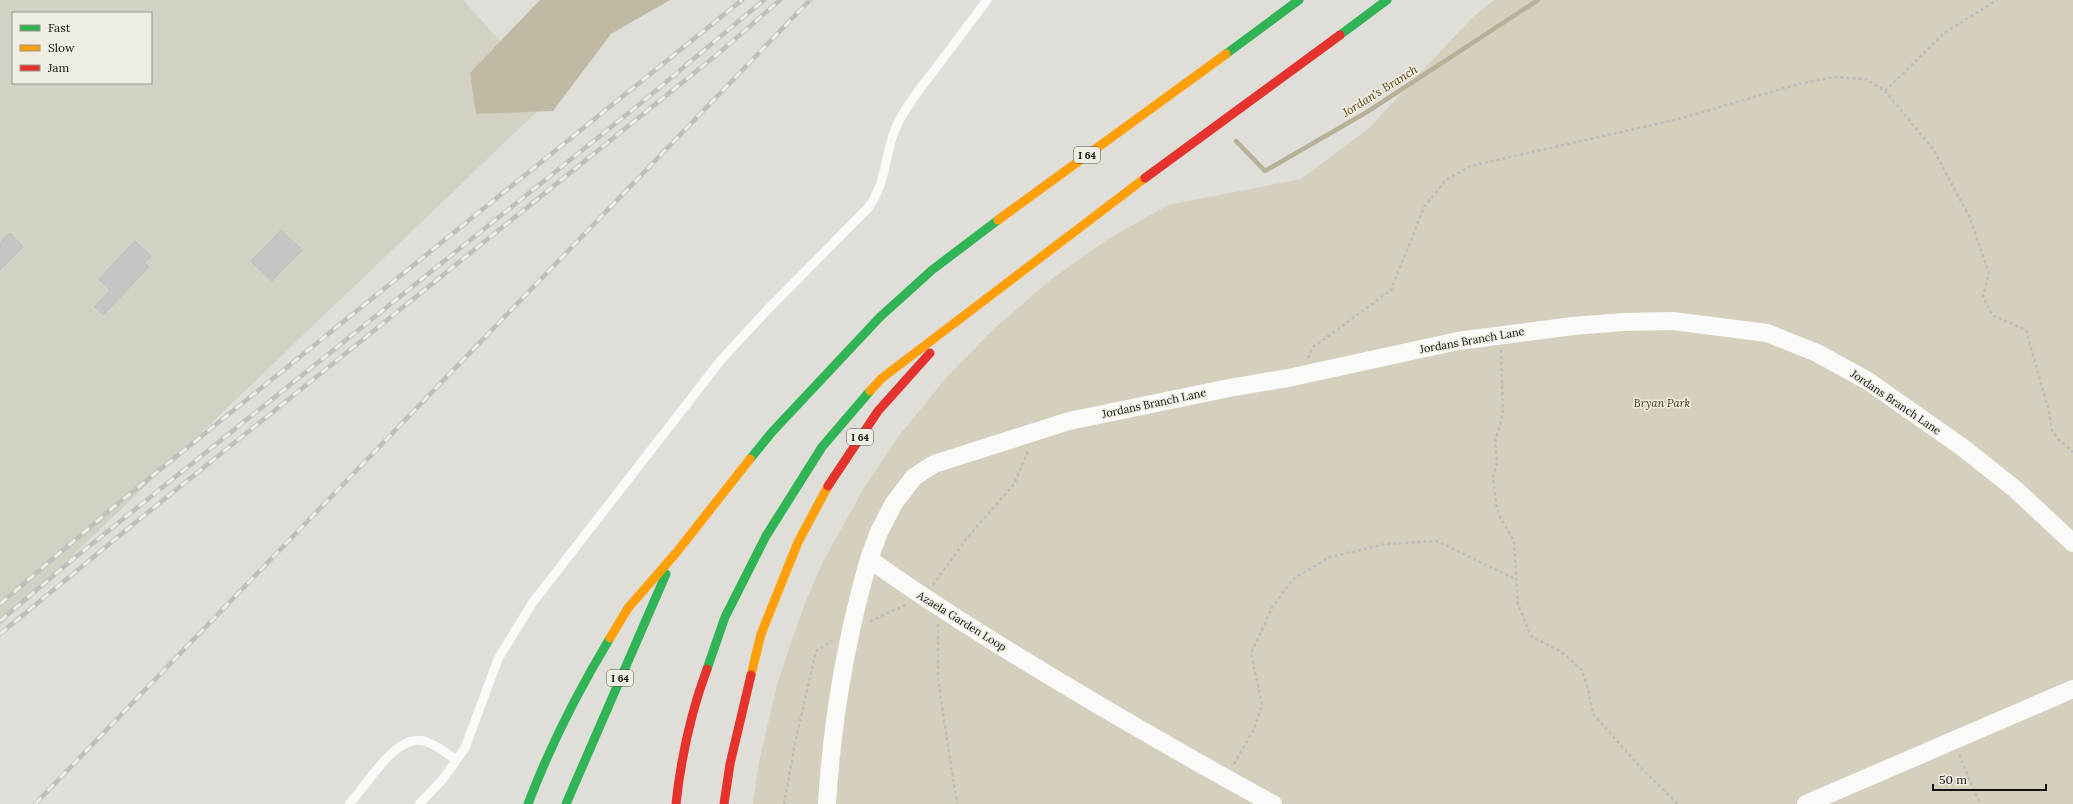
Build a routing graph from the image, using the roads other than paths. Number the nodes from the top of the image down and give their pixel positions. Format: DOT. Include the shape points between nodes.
graph roads {
  1 [pos="987,0"];
  2 [pos="1299,0"];
  3 [pos="1388,0"];
  4 [pos="967,311"];
  5 [pos="2073,543"];
  6 [pos="676,553"];
  7 [pos="869,559"];
  8 [pos="2073,689"];
  9 [pos="456,760"];
  10 [pos="730,764"];
  11 [pos="349,804"];
  12 [pos="419,804"];
  13 [pos="528,804"];
  14 [pos="566,804"];
  15 [pos="676,804"];
  16 [pos="724,804"];
  17 [pos="731,804"];
  18 [pos="827,804"];
  19 [pos="1273,804"];
  20 [pos="1806,804"];
  1 -- 9 [label="lane" via="898,123 888,152 882,182 877,196 868,208 721,360 533,602 498,659 465,748"];
  2 -- 6 [label="highway, I 64" via="979,234 880,317 772,432"];
  3 -- 4 [label="highway, I 64"];
  4 -- 10 [label="highway, I 64" via="878,411 831,480 798,542 761,634"];
  4 -- 15 [label="highway" via="882,378 822,447 766,536 725,617 699,690 680,768"];
  5 -- 7 [label="street, Jordans Branch Lane" via="2010,484 1962,447 1868,381 1817,352 1766,332 1673,321 1623,322 1500,334 1069,421 934,464 914,478 894,502"];
  6 -- 13 [label="highway" via="628,608 585,680 544,761"];
  6 -- 14 [label="highway, I 64"];
  7 -- 18 [label="street" via="850,630 841,680"];
  7 -- 19 [label="street, Azaela Garden Loop" via="1038,669 1225,779"];
  8 -- 20 [label="street"];
  9 -- 11 [label="lane" via="437,746 423,740 411,740 386,757 362,791"];
  9 -- 12 [label="lane" via="443,779"];
  10 -- 16 [label="highway, I 64"];
  10 -- 17 [label="highway"];
}
